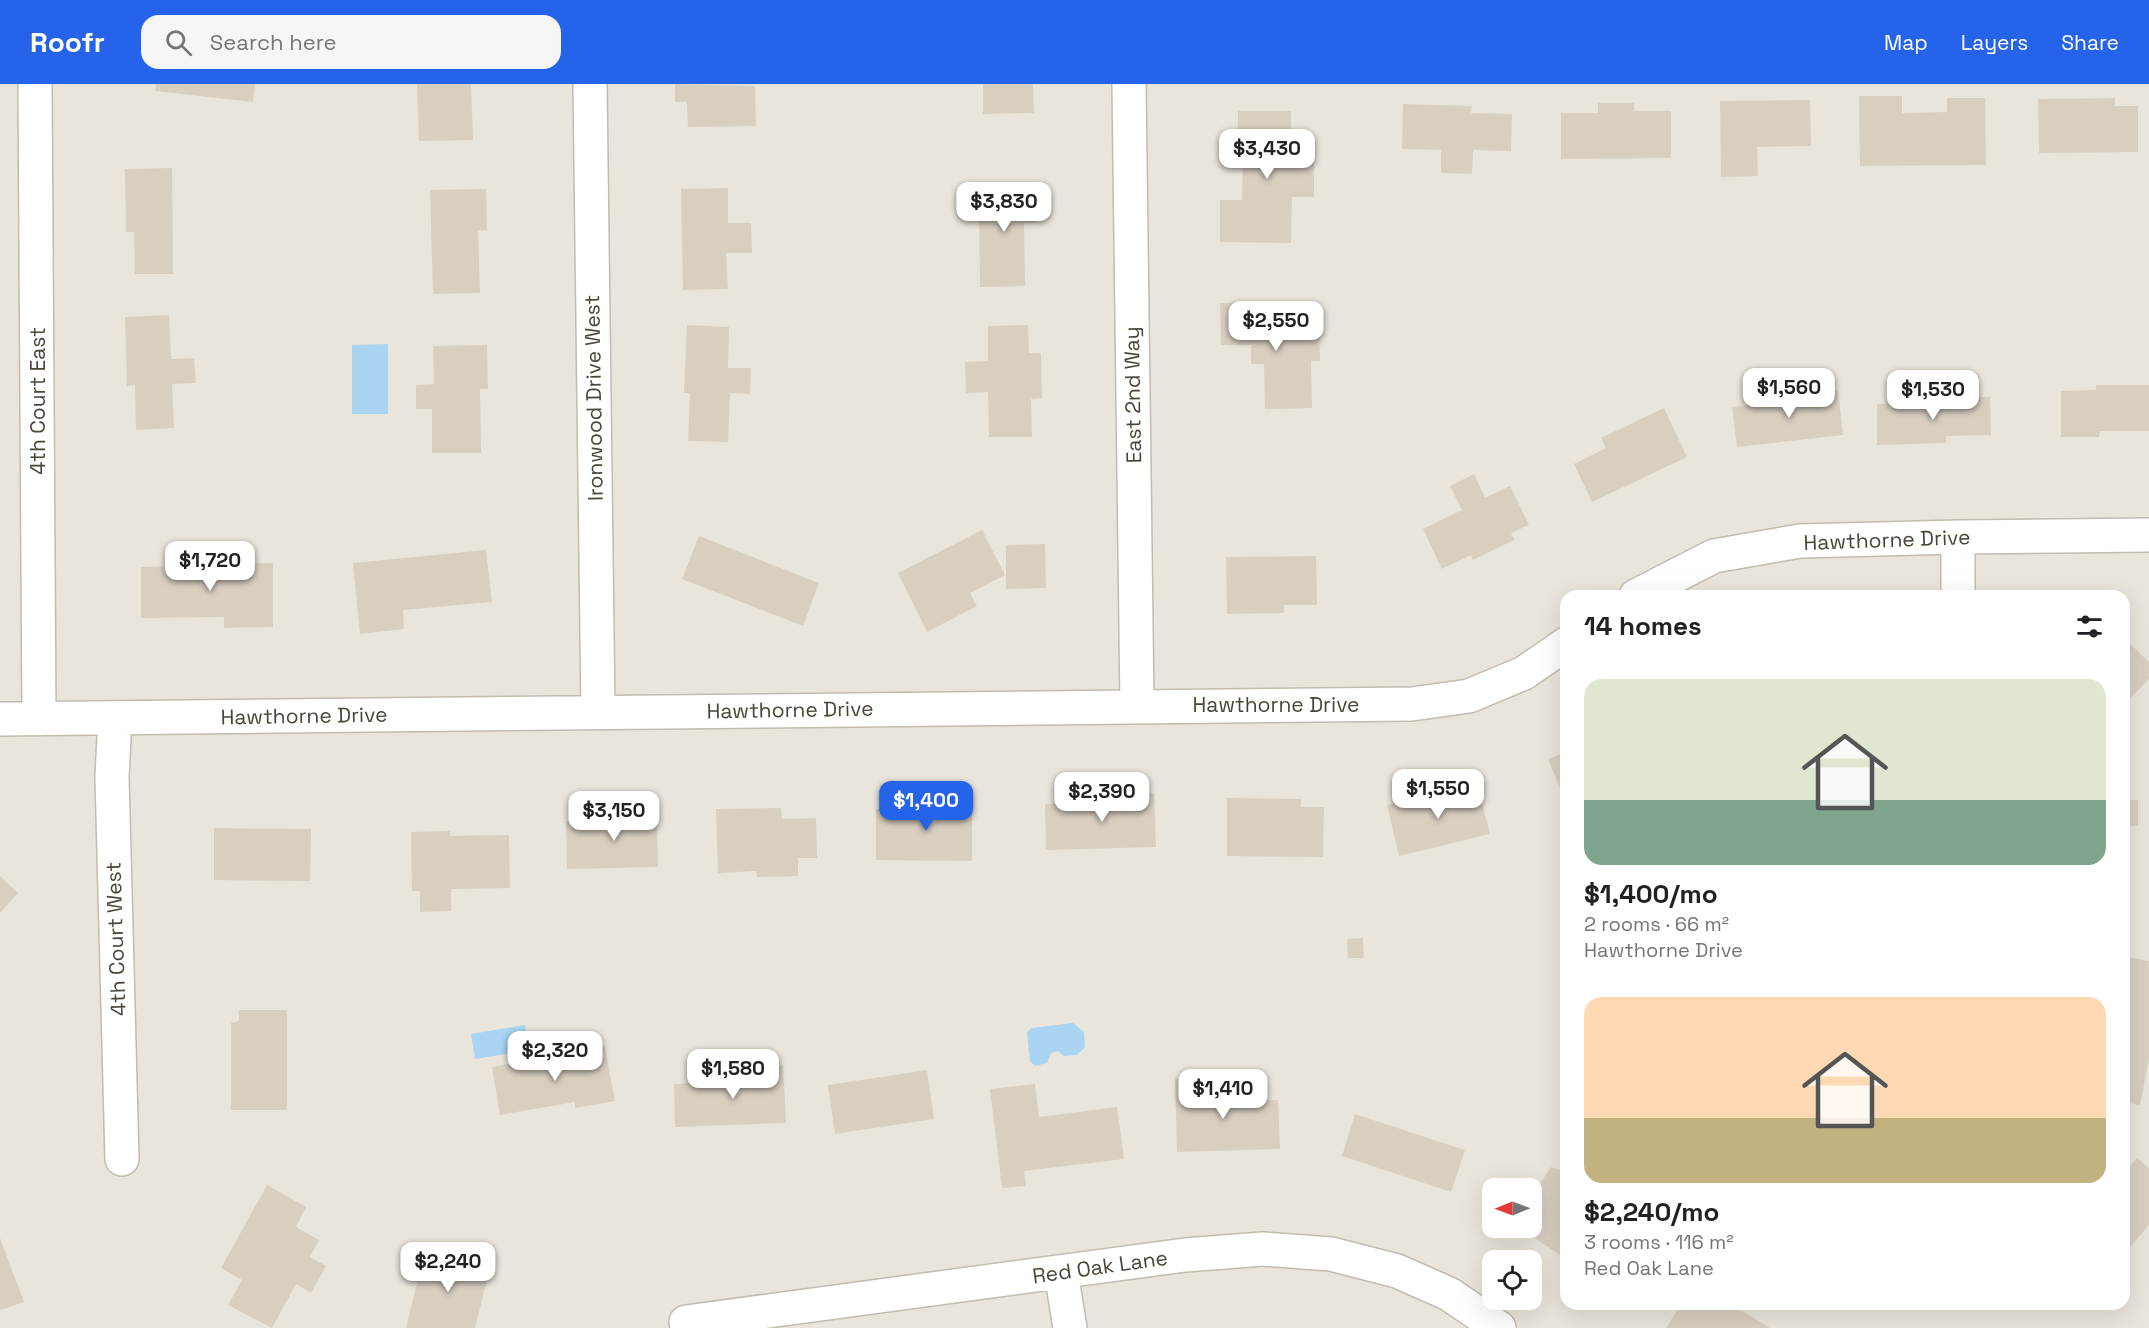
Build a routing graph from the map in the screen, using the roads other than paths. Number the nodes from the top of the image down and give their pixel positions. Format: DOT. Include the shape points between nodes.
graph roads {
  1 [pos="35,84"];
  2 [pos="590,84"];
  3 [pos="1129,84"];
  4 [pos="2149,535"];
  5 [pos="1958,537"];
  6 [pos="1648,590"];
  7 [pos="1958,590"];
  8 [pos="1560,648"];
  9 [pos="1137,705"];
  10 [pos="598,712"];
  11 [pos="39,718"];
  12 [pos="115,718"];
  13 [pos="0,719"];
  14 [pos="122,1159"];
  15 [pos="1060,1272"];
  16 [pos="686,1322"];
  17 [pos="1070,1328"];
  18 [pos="1499,1328"];
  1 -- 11 [label="street, 4th Court East"];
  2 -- 10 [label="street, Ironwood Drive West"];
  3 -- 9 [label="street, East 2nd Way"];
  4 -- 5 [label="street, Hawthorne Drive"];
  5 -- 6 [label="street, Hawthorne Drive" via="1800,542 1714,556"];
  5 -- 7 [label="street"];
  8 -- 9 [label="street, Hawthorne Drive" via="1524,673 1469,696 1412,704"];
  9 -- 10 [label="street, Hawthorne Drive"];
  10 -- 12 [label="street, Hawthorne Drive"];
  11 -- 12 [label="street, Hawthorne Drive"];
  11 -- 13 [label="street, Hawthorne Drive"];
  12 -- 14 [label="street, 4th Court West" via="112,777"];
  15 -- 16 [label="street, Red Oak Lane"];
  15 -- 17 [label="street"];
  15 -- 18 [label="street, Red Oak Lane" via="1263,1249 1331,1254 1397,1271 1449,1294"];
}
